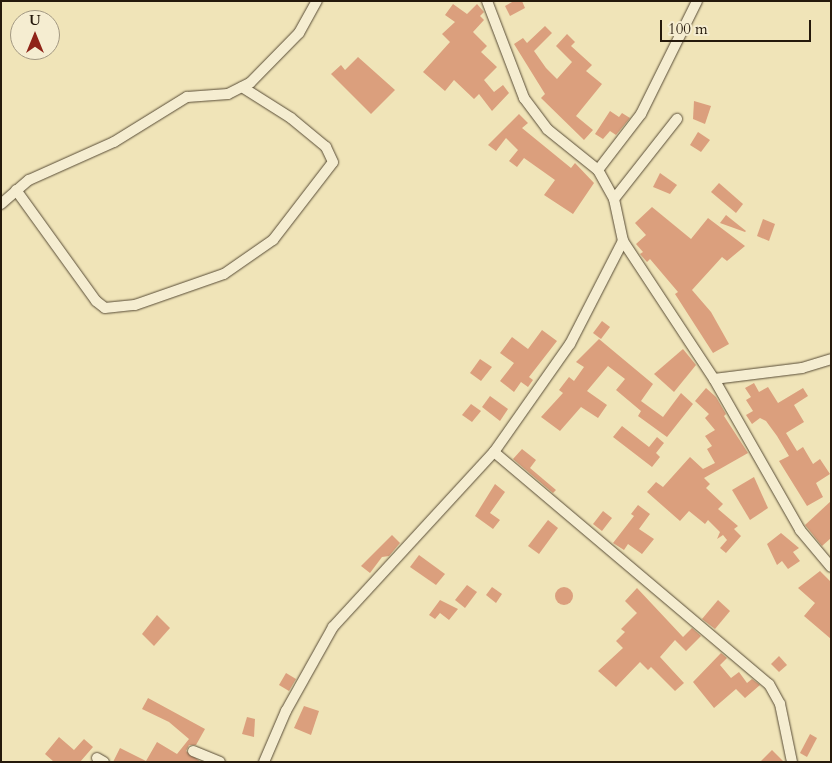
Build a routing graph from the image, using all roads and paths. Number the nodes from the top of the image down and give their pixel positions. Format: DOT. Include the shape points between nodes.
graph roads {
  1 [pos="317,1"];
  2 [pos="487,1"];
  3 [pos="697,1"];
  4 [pos="242,87"];
  5 [pos="677,119"];
  6 [pos="598,170"];
  7 [pos="16,190"];
  8 [pos="614,199"];
  9 [pos="1,204"];
  10 [pos="624,241"];
  11 [pos="831,359"];
  12 [pos="714,379"];
  13 [pos="494,452"];
  14 [pos="831,567"];
  15 [pos="193,751"];
  16 [pos="220,762"];
  17 [pos="264,762"];
  18 [pos="792,762"];
  1 -- 4 [label="street" via="299,33"];
  2 -- 6 [label="street" via="524,98 547,129"];
  3 -- 6 [label="street" via="641,114"];
  4 -- 7 [label="street" via="218,96 187,97 160,117 29,180"];
  4 -- 7 [label="street" via="291,118 326,147 333,162 273,240 224,274 135,305 105,308 96,301"];
  5 -- 8 [label="street"];
  6 -- 8 [label="street"];
  7 -- 9 [label="street"];
  8 -- 10 [label="street"];
  10 -- 12 [label="street"];
  10 -- 13 [label="street" via="570,344"];
  11 -- 12 [label="street" via="802,368"];
  12 -- 14 [label="street" via="800,530"];
  13 -- 17 [label="street" via="332,627 286,711"];
  13 -- 18 [label="street" via="769,684 780,704 784,739"];
  15 -- 16 [label="street"];
}
